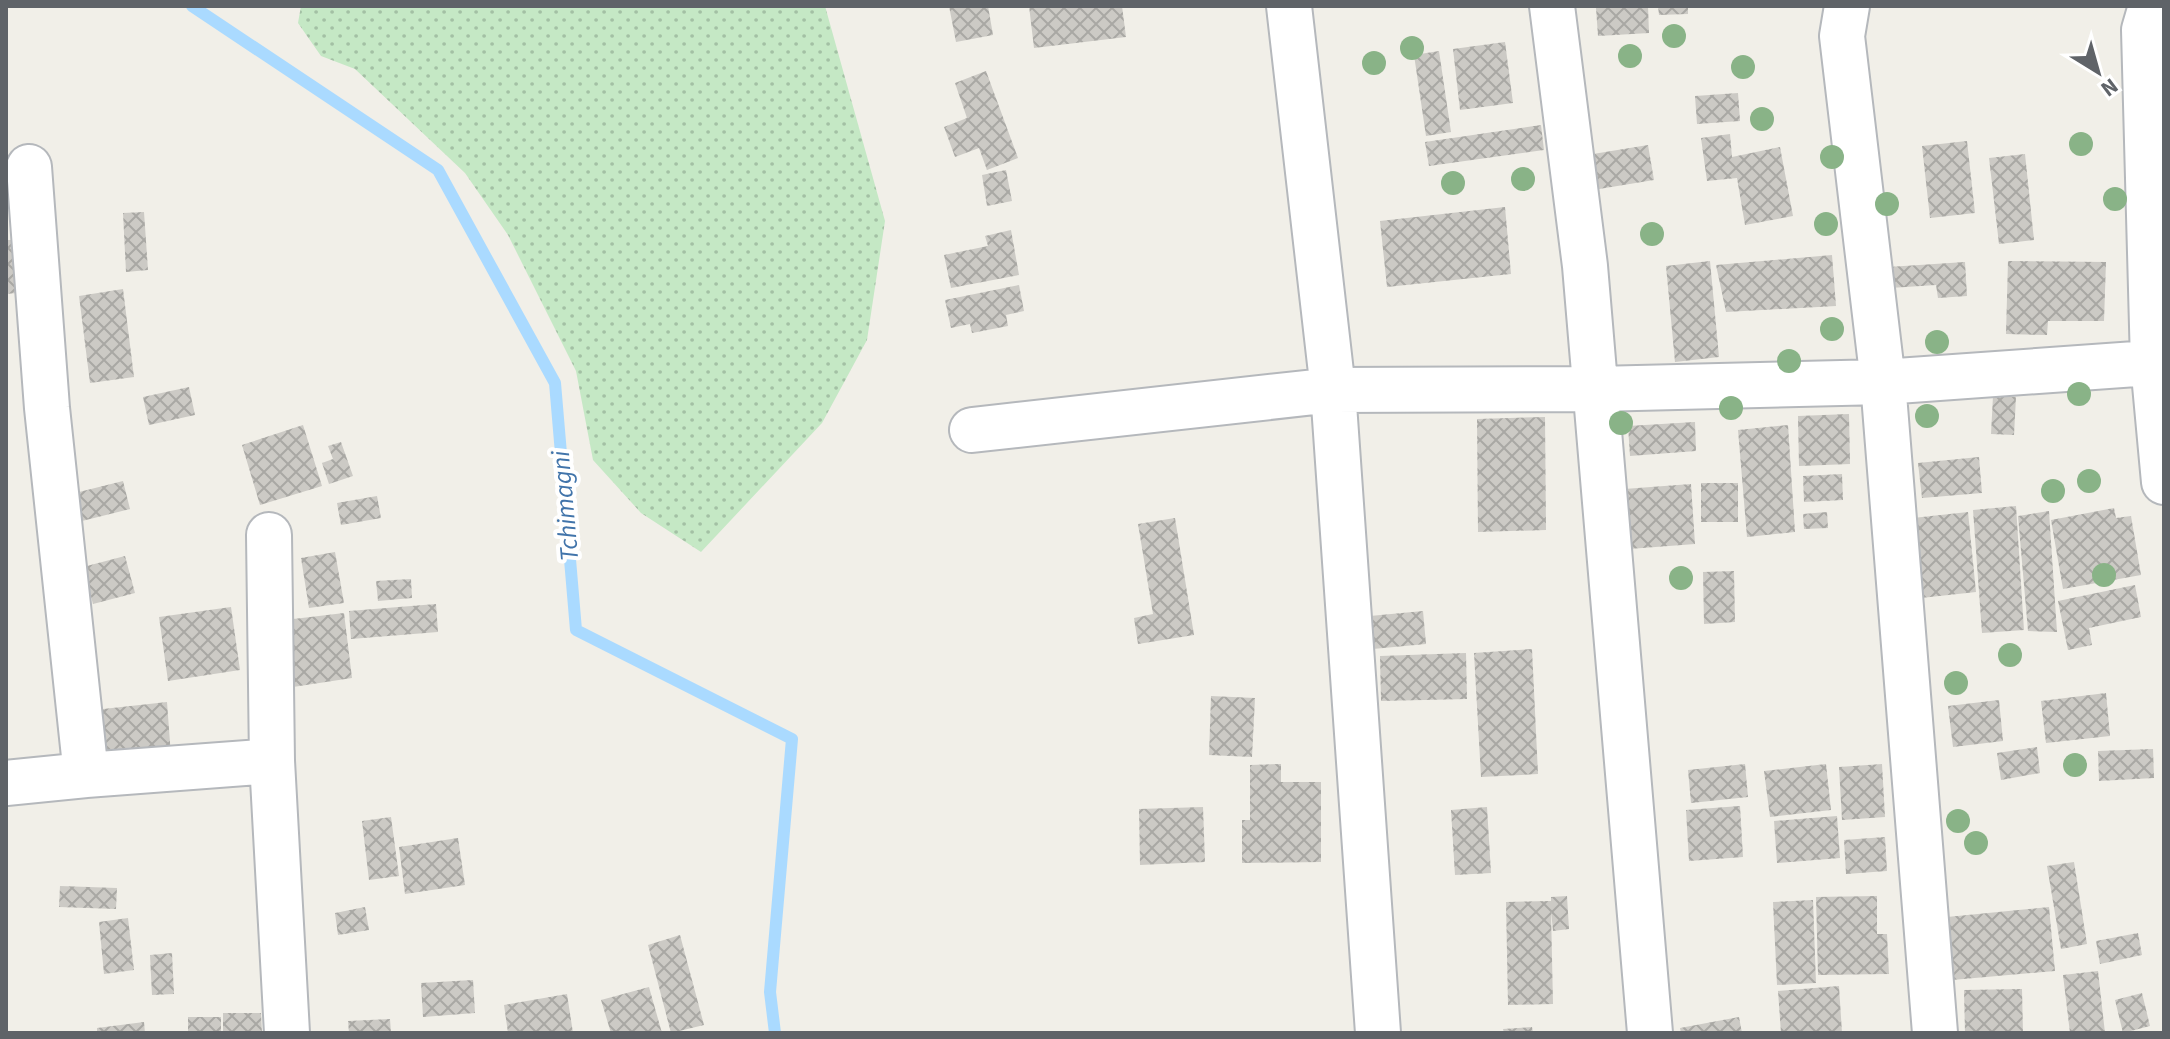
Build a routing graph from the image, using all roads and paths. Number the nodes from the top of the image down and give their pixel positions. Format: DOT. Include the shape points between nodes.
graph roads {
  1 [pos="1289,6"];
  2 [pos="1552,6"];
  3 [pos="1847,6"];
  4 [pos="2151,6"];
  5 [pos="29,167"];
  6 [pos="2158,363"];
  7 [pos="1883,382"];
  8 [pos="1596,389"];
  9 [pos="1333,390"];
  10 [pos="972,430"];
  11 [pos="2164,482"];
  12 [pos="269,535"];
  13 [pos="272,761"];
  14 [pos="86,775"];
  15 [pos="6,783"];
  16 [pos="287,1033"];
  17 [pos="1378,1033"];
  18 [pos="1650,1033"];
  19 [pos="1935,1033"];
  1 -- 9 [label="street"];
  2 -- 8 [label="street"];
  3 -- 7 [label="street" via="1842,36"];
  4 -- 6 [label="street" via="2144,30"];
  5 -- 14 [label="street" via="47,408"];
  6 -- 7 [label="street"];
  6 -- 11 [label="street"];
  7 -- 8 [label="street"];
  7 -- 19 [label="street"];
  8 -- 9 [label="street"];
  8 -- 18 [label="street"];
  9 -- 10 [label="street"];
  9 -- 17 [label="street"];
  12 -- 13 [label="street"];
  13 -- 14 [label="street"];
  13 -- 16 [label="street"];
  14 -- 15 [label="street"];
}
